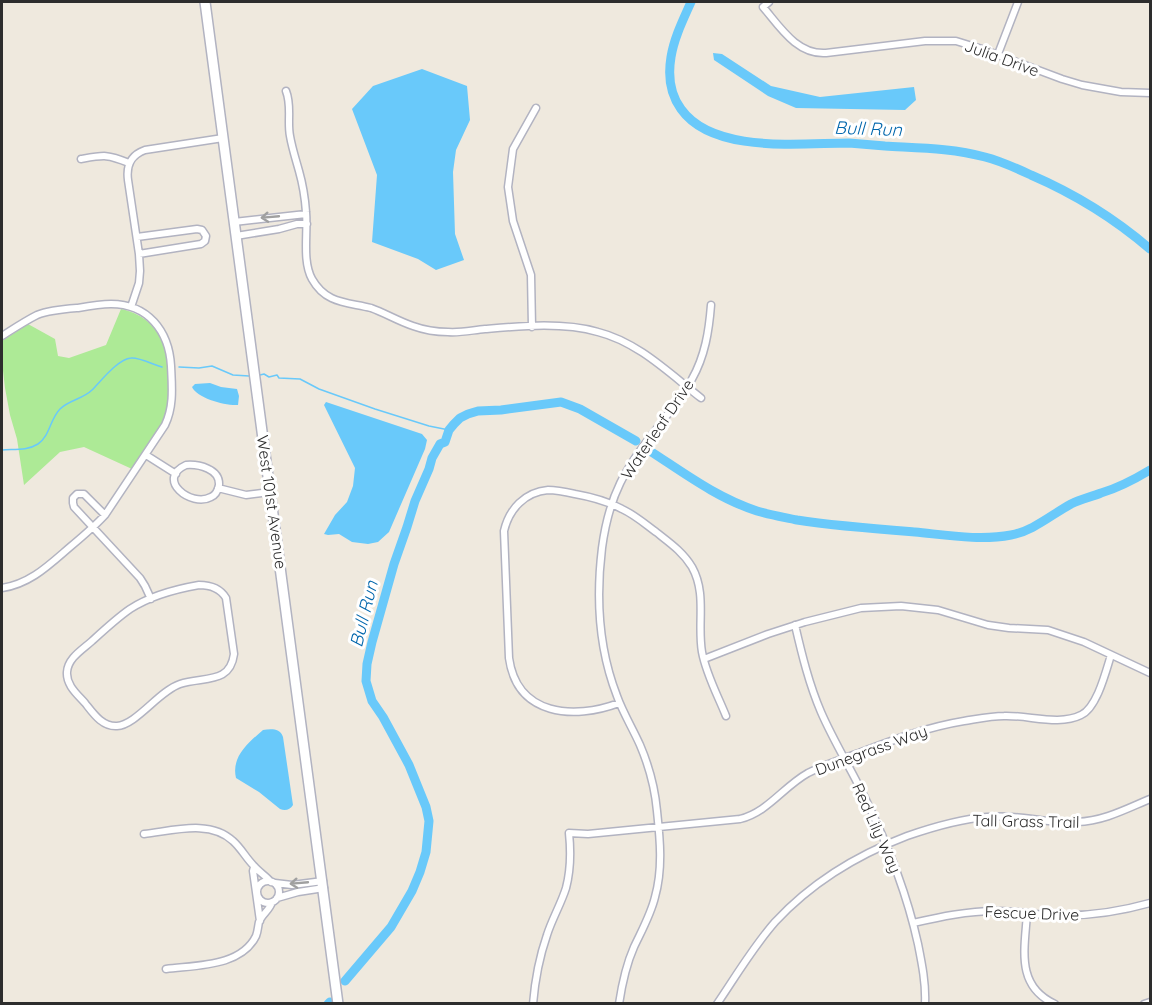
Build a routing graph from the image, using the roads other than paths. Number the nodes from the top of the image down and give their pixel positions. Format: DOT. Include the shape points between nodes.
graph roads {
  1 [pos="205,2"];
  2 [pos="769,2"];
  3 [pos="1018,2"];
  4 [pos="998,54"];
  5 [pos="286,91"];
  6 [pos="1150,93"];
  7 [pos="537,108"];
  8 [pos="223,138"];
  9 [pos="81,159"];
  10 [pos="129,163"];
  11 [pos="306,214"];
  12 [pos="234,222"];
  13 [pos="307,224"];
  14 [pos="236,236"];
  15 [pos="136,237"];
  16 [pos="139,254"];
  17 [pos="711,305"];
  18 [pos="131,307"];
  19 [pos="532,327"];
  20 [pos="2,336"];
  21 [pos="687,387"];
  22 [pos="701,398"];
  23 [pos="146,455"];
  24 [pos="176,474"];
  25 [pos="218,489"];
  26 [pos="270,492"];
  27 [pos="612,504"];
  28 [pos="105,515"];
  29 [pos="93,528"];
  30 [pos="2,588"];
  31 [pos="151,599"];
  32 [pos="795,625"];
  33 [pos="1111,655"];
  34 [pos="704,660"];
  35 [pos="1150,673"];
  36 [pos="619,703"];
  37 [pos="726,716"];
  38 [pos="844,758"];
  39 [pos="1150,799"];
  40 [pos="659,827"];
  41 [pos="144,834"];
  42 [pos="886,844"];
  43 [pos="254,867"];
  44 [pos="273,882"];
  45 [pos="323,885"];
  46 [pos="257,894"];
  47 [pos="274,900"];
  48 [pos="1150,903"];
  49 [pos="1027,913"];
  50 [pos="260,921"];
  51 [pos="913,923"];
  52 [pos="166,969"];
  53 [pos="1150,1002"];
  54 [pos="338,1004"];
  55 [pos="533,1004"];
  56 [pos="619,1004"];
  57 [pos="717,1004"];
  58 [pos="925,1004"];
  59 [pos="1055,1004"];
  60 [pos="1144,1004"];
  1 -- 8 [label="street, West 101st Avenue"];
  2 -- 4 [label="street, Julia Drive" via="763,7 795,43 815,53 940,40"];
  3 -- 4 [label="street"];
  4 -- 6 [label="street, Julia Drive" via="1089,87"];
  5 -- 11 [label="street" via="290,102 290,137"];
  7 -- 19 [label="street" via="513,149 508,187 513,221 531,275"];
  8 -- 10 [label="street" via="145,150 134,155"];
  8 -- 12 [label="street, West 101st Avenue"];
  9 -- 10 [label="street" via="106,155"];
  10 -- 15 [label="street"];
  11 -- 12 [label="street, one-way"];
  11 -- 13 [label="street"];
  12 -- 14 [label="street, West 101st Avenue"];
  13 -- 14 [label="street"];
  13 -- 19 [label="street" via="309,274 318,289 334,300 374,309 430,330"];
  14 -- 26 [label="street, West 101st Avenue"];
  15 -- 16 [label="street"];
  15 -- 16 [label="street" via="197,229 206,236 201,244"];
  16 -- 18 [label="street" via="140,278"];
  17 -- 21 [label="street, Waterleaf Drive" via="703,354"];
  18 -- 20 [label="street" via="108,304 46,312"];
  18 -- 23 [label="street" via="158,326 171,360 170,414"];
  19 -- 21 [label="street" via="570,327 608,335 637,349"];
  21 -- 22 [label="street"];
  21 -- 27 [label="street, Waterleaf Drive" via="628,467"];
  23 -- 24 [label="street"];
  23 -- 28 [label="street"];
  24 -- 25 [label="street" via="186,465 209,469 218,478"];
  24 -- 25 [label="street" via="176,488 185,495 206,499"];
  25 -- 26 [label="street" via="246,495"];
  26 -- 45 [label="street, West 101st Avenue"];
  27 -- 34 [label="street" via="674,546 692,567 701,592"];
  27 -- 36 [label="street, Waterleaf Drive" via="602,550 600,607 605,656"];
  27 -- 36 [label="street" via="553,490 533,494 509,516 504,552 509,657 522,690 540,705 561,711 588,711"];
  28 -- 29 [label="street"];
  28 -- 29 [label="street" via="84,494 74,496 74,506"];
  29 -- 30 [label="street" via="36,576"];
  29 -- 31 [label="street" via="140,578"];
  31 -- 31 [label="street" via="199,585 217,589 226,598 234,654 231,666 223,675 165,691 128,723 105,724 71,687 67,678 69,663 125,613"];
  32 -- 33 [label="street" via="861,608 919,607 988,625 1048,630"];
  32 -- 34 [label="street"];
  32 -- 38 [label="street, Red Lily Way" via="807,676"];
  33 -- 35 [label="street"];
  33 -- 38 [label="street, Dunegrass Way" via="1092,705 1084,714 1063,720 1004,716 933,727"];
  34 -- 37 [label="street"];
  36 -- 40 [label="street, Waterleaf Drive" via="649,770"];
  38 -- 40 [label="street, Dunegrass Way" via="801,778 751,816"];
  38 -- 42 [label="street, Red Lily Way"];
  39 -- 42 [label="street, Tall Grass Trail" via="1094,820 1066,823 1022,818 973,819 946,823"];
  40 -- 55 [label="street, Dunegrass Way" via="569,833 568,881 541,954"];
  40 -- 56 [label="street, Waterleaf Drive" via="656,894 627,964"];
  41 -- 43 [label="street" via="215,830 233,840"];
  42 -- 51 [label="street, Red Lily Way"];
  42 -- 57 [label="street, Tall Grass Trail" via="841,867 790,906 762,938"];
  43 -- 44 [label="street"];
  43 -- 46 [label="street"];
  45 -- 44 [label="street, one-way"];
  44 -- 46 [label="street" via="262,883"];
  44 -- 47 [label="street" via="279,890"];
  45 -- 47 [label="street"];
  45 -- 54 [label="street, West 101st Avenue"];
  46 -- 47 [label="street" via="263,901"];
  46 -- 50 [label="street"];
  47 -- 50 [label="street"];
  48 -- 49 [label="street, Fescue Drive" via="1092,914"];
  49 -- 51 [label="street, Fescue Drive" via="973,912"];
  49 -- 59 [label="street" via="1026,972 1036,990"];
  50 -- 52 [label="street" via="250,944 232,958"];
  51 -- 58 [label="street, Red Lily Way"];
  53 -- 60 [label="street"];
}
